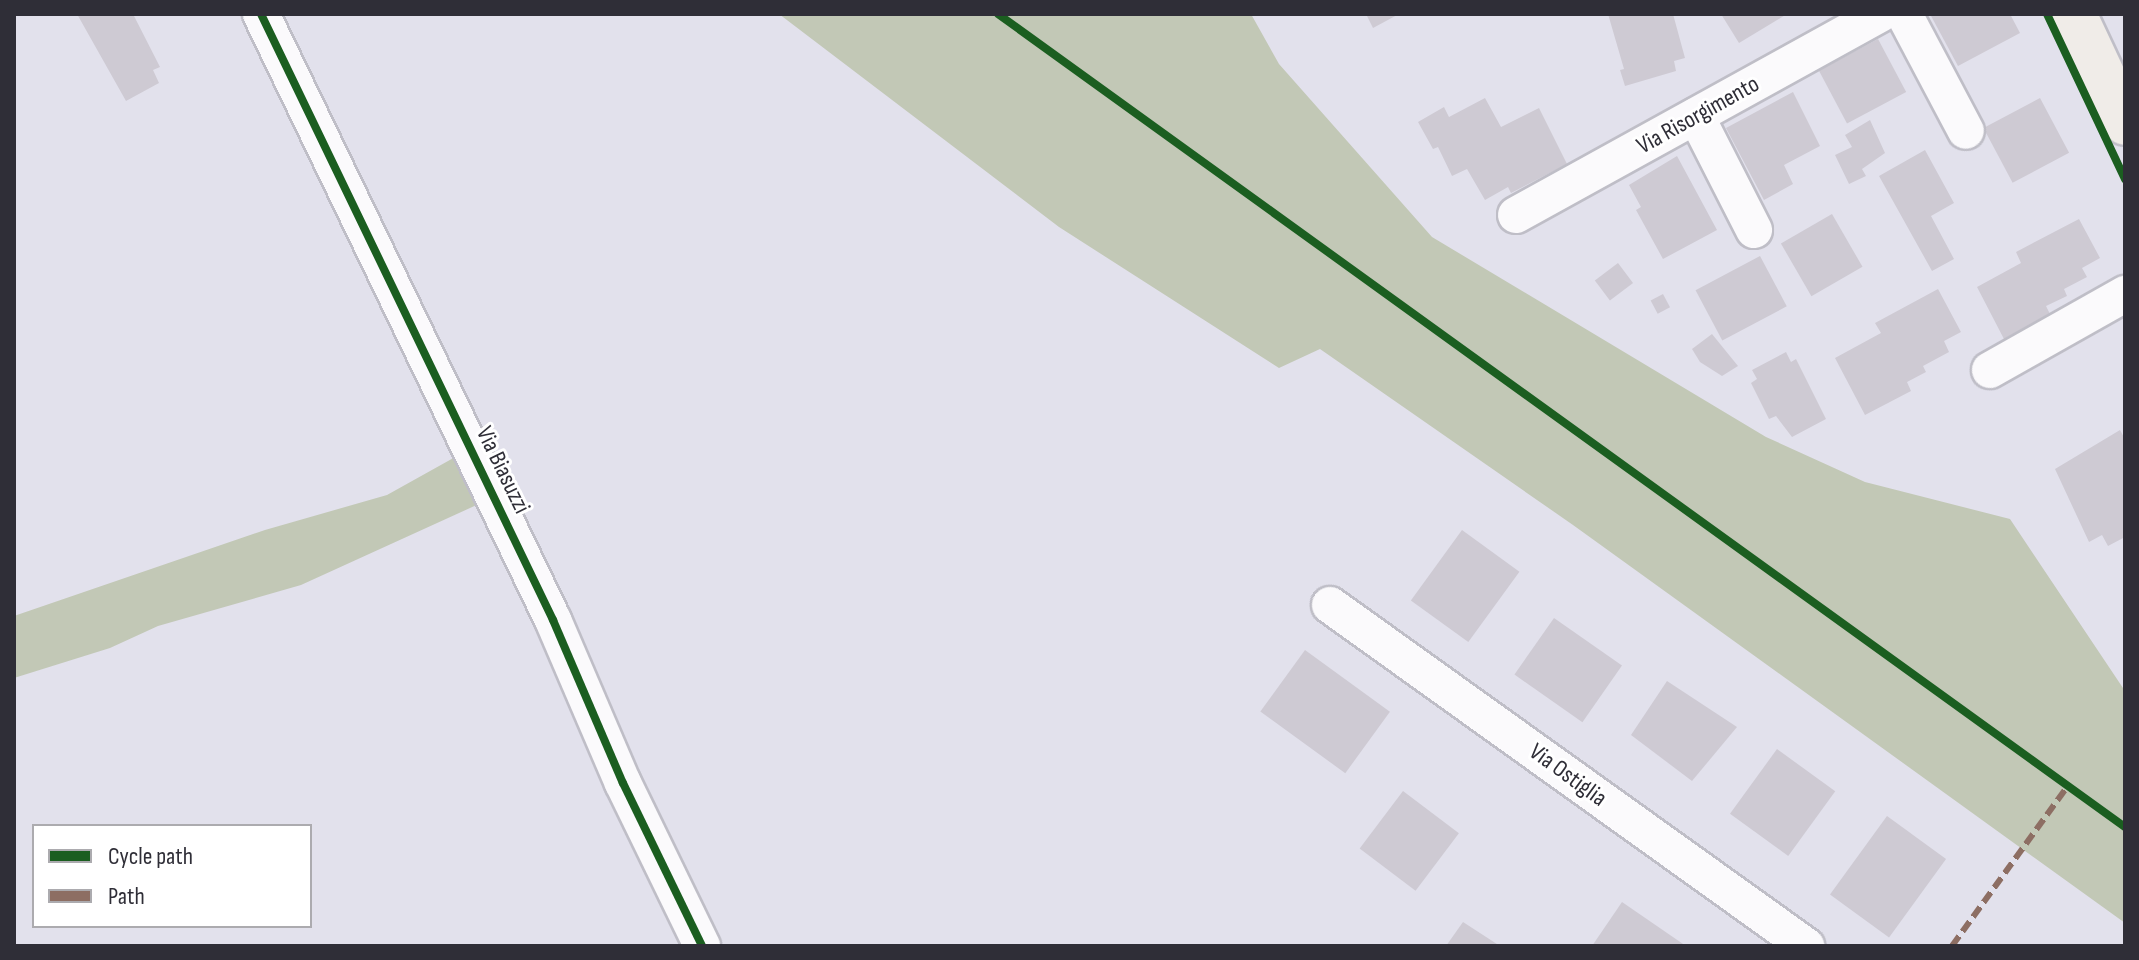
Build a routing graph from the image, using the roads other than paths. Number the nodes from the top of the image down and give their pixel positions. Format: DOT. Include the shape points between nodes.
graph roads {
  1 [pos="261,14"];
  2 [pos="1880,14"];
  3 [pos="1904,14"];
  4 [pos="2074,14"];
  5 [pos="1696,116"];
  6 [pos="2125,123"];
  7 [pos="1966,131"];
  8 [pos="1516,215"];
  9 [pos="1754,230"];
  10 [pos="2125,294"];
  11 [pos="1990,370"];
  12 [pos="1330,605"];
  13 [pos="702,946"];
  14 [pos="1806,946"];
  1 -- 13 [label="street, Via Biasuzzi" via="553,620 623,783"];
  2 -- 5 [label="street, Via Risorgimento"];
  3 -- 7 [label="street"];
  4 -- 6 [label="main road"];
  5 -- 8 [label="street, Via Risorgimento"];
  5 -- 9 [label="street"];
  10 -- 11 [label="street"];
  12 -- 14 [label="street, Via Ostiglia"];
}
